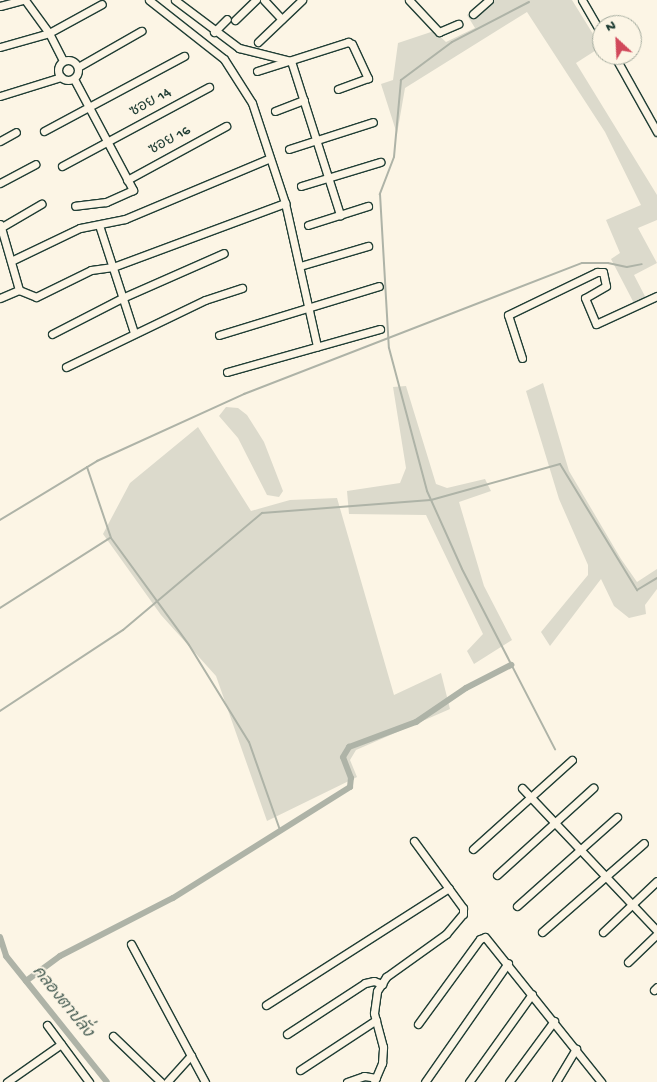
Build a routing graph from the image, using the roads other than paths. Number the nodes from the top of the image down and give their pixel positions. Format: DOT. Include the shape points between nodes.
graph roads {
  1 [pos="23,0"];
  2 [pos="149,0"];
  3 [pos="256,0"];
  4 [pos="264,0"];
  5 [pos="302,0"];
  6 [pos="409,0"];
  7 [pos="489,0"];
  8 [pos="582,0"];
  9 [pos="180,1"];
  10 [pos="102,4"];
  11 [pos="0,6"];
  12 [pos="473,14"];
  13 [pos="592,17"];
  14 [pos="282,19"];
  15 [pos="458,24"];
  16 [pos="140,31"];
  17 [pos="214,32"];
  18 [pos="49,33"];
  19 [pos="258,42"];
  20 [pos="0,47"];
  21 [pos="184,56"];
  22 [pos="64,61"];
  23 [pos="291,61"];
  24 [pos="620,65"];
  25 [pos="78,67"];
  26 [pos="257,71"];
  27 [pos="61,77"];
  28 [pos="74,78"];
  29 [pos="209,87"];
  30 [pos="338,89"];
  31 [pos="0,96"];
  32 [pos="304,100"];
  33 [pos="90,109"];
  34 [pos="275,111"];
  35 [pos="373,122"];
  36 [pos="226,126"];
  37 [pos="44,131"];
  38 [pos="16,132"];
  39 [pos="657,132"];
  40 [pos="316,140"];
  41 [pos="0,141"];
  42 [pos="107,143"];
  43 [pos="289,149"];
  44 [pos="270,158"];
  45 [pos="380,162"];
  46 [pos="36,164"];
  47 [pos="62,166"];
  48 [pos="328,178"];
  49 [pos="127,180"];
  50 [pos="0,183"];
  51 [pos="301,186"];
  52 [pos="285,203"];
  53 [pos="41,204"];
  54 [pos="75,206"];
  55 [pos="368,206"];
  56 [pos="340,215"];
  57 [pos="99,225"];
  58 [pos="308,225"];
  59 [pos="0,226"];
  60 [pos="368,246"];
  61 [pos="224,253"];
  62 [pos="11,261"];
  63 [pos="300,266"];
  64 [pos="113,267"];
  65 [pos="380,286"];
  66 [pos="242,288"];
  67 [pos="19,290"];
  68 [pos="657,296"];
  69 [pos="0,298"];
  70 [pos="122,298"];
  71 [pos="309,308"];
  72 [pos="380,329"];
  73 [pos="134,333"];
  74 [pos="52,334"];
  75 [pos="219,335"];
  76 [pos="317,346"];
  77 [pos="522,358"];
  78 [pos="66,367"];
  79 [pos="227,372"];
  80 [pos="572,760"];
  81 [pos="522,788"];
  82 [pos="593,788"];
  83 [pos="532,798"];
  84 [pos="617,817"];
  85 [pos="555,824"];
  86 [pos="414,841"];
  87 [pos="644,843"];
  88 [pos="473,849"];
  89 [pos="580,850"];
  90 [pos="497,875"];
  91 [pos="606,877"];
  92 [pos="657,880"];
  93 [pos="449,888"];
  94 [pos="631,904"];
  95 [pos="517,906"];
  96 [pos="542,932"];
  97 [pos="603,932"];
  98 [pos="657,933"];
  99 [pos="131,944"];
  100 [pos="628,962"];
  101 [pos="508,963"];
  102 [pos="382,984"];
  103 [pos="532,994"];
  104 [pos="266,1005"];
  105 [pos="376,1020"];
  106 [pos="554,1020"];
  107 [pos="418,1024"];
  108 [pos="47,1025"];
  109 [pos="287,1034"];
  110 [pos="112,1036"];
  111 [pos="61,1044"];
  112 [pos="576,1049"];
  113 [pos="191,1056"];
  114 [pos="300,1070"];
  115 [pos="375,1080"];
  116 [pos="7,1082"];
  117 [pos="89,1082"];
  118 [pos="162,1082"];
  119 [pos="167,1082"];
  120 [pos="205,1082"];
  121 [pos="347,1082"];
  122 [pos="425,1082"];
  123 [pos="469,1082"];
  124 [pos="510,1082"];
  125 [pos="556,1082"];
  126 [pos="601,1082"];
  1 -- 11 [label="street"];
  1 -- 18 [label="street"];
  2 -- 44 [label="street" via="224,59 252,103"];
  3 -- 17 [label="street"];
  4 -- 14 [label="street"];
  5 -- 14 [label="street"];
  6 -- 15 [label="street" via="439,32"];
  7 -- 12 [label="street"];
  8 -- 13 [label="street"];
  9 -- 17 [label="street"];
  10 -- 18 [label="street"];
  14 -- 19 [label="street"];
  16 -- 25 [label="street"];
  17 -- 23 [label="street" via="239,48"];
  18 -- 20 [label="street"];
  18 -- 22 [label="street"];
  21 -- 33 [label="street"];
  22 -- 25 [label="street" via="74,62"];
  22 -- 27 [label="street" via="58,70"];
  23 -- 26 [label="street"];
  23 -- 30 [label="street" via="342,43 352,44 368,78"];
  23 -- 32 [label="street"];
  24 -- 39 [label="street"];
  25 -- 28 [label="street"];
  27 -- 28 [label="street"];
  27 -- 31 [label="street"];
  28 -- 33 [label="street"];
  29 -- 42 [label="street, ซอย 14"];
  32 -- 34 [label="street"];
  32 -- 40 [label="street"];
  33 -- 37 [label="street"];
  33 -- 42 [label="street"];
  35 -- 40 [label="street"];
  36 -- 49 [label="street, ซอย 16"];
  38 -- 41 [label="street"];
  40 -- 43 [label="street"];
  40 -- 48 [label="street"];
  42 -- 47 [label="street, ซอย 14"];
  42 -- 49 [label="street"];
  44 -- 52 [label="street"];
  44 -- 57 [label="street" via="125,220"];
  45 -- 48 [label="street"];
  46 -- 50 [label="street"];
  48 -- 51 [label="street"];
  48 -- 56 [label="street"];
  49 -- 54 [label="street" via="133,190 106,202"];
  52 -- 63 [label="street"];
  52 -- 64 [label="street"];
  53 -- 59 [label="street"];
  55 -- 56 [label="street"];
  56 -- 58 [label="street"];
  57 -- 62 [label="street" via="80,228"];
  57 -- 64 [label="street"];
  59 -- 62 [label="street"];
  60 -- 63 [label="street"];
  61 -- 70 [label="street"];
  62 -- 67 [label="street"];
  63 -- 71 [label="street"];
  64 -- 67 [label="street" via="91,270 36,297"];
  64 -- 70 [label="street"];
  65 -- 71 [label="street"];
  66 -- 73 [label="street" via="205,300"];
  67 -- 69 [label="street"];
  68 -- 77 [label="street" via="596,324 586,298 606,286 603,272 597,272 508,315"];
  70 -- 73 [label="street"];
  70 -- 74 [label="street"];
  71 -- 75 [label="street"];
  71 -- 76 [label="street"];
  72 -- 76 [label="street"];
  73 -- 78 [label="street"];
  76 -- 79 [label="street"];
  80 -- 83 [label="street"];
  81 -- 83 [label="street"];
  82 -- 85 [label="street"];
  83 -- 85 [label="street"];
  83 -- 88 [label="street"];
  84 -- 89 [label="street"];
  85 -- 89 [label="street"];
  85 -- 90 [label="street"];
  86 -- 93 [label="street"];
  87 -- 91 [label="street"];
  89 -- 91 [label="street"];
  89 -- 95 [label="street"];
  91 -- 94 [label="street"];
  91 -- 96 [label="street"];
  92 -- 94 [label="street"];
  93 -- 102 [label="street" via="463,908 463,914 446,934 386,977"];
  93 -- 104 [label="street"];
  94 -- 97 [label="street"];
  94 -- 98 [label="street"];
  98 -- 100 [label="street"];
  99 -- 113 [label="street"];
  101 -- 103 [label="street"];
  101 -- 107 [label="street" via="489,939 480,939"];
  101 -- 122 [label="street"];
  102 -- 105 [label="street" via="377,991"];
  102 -- 109 [label="street" via="365,983"];
  103 -- 106 [label="street"];
  103 -- 123 [label="street"];
  105 -- 114 [label="street"];
  105 -- 115 [label="street" via="383,1047 382,1063"];
  106 -- 112 [label="street"];
  106 -- 124 [label="street"];
  108 -- 111 [label="street"];
  110 -- 118 [label="street"];
  111 -- 116 [label="street"];
  111 -- 117 [label="street"];
  112 -- 125 [label="street"];
  112 -- 126 [label="street"];
  113 -- 119 [label="street"];
  113 -- 120 [label="street"];
  115 -- 121 [label="street" via="364,1076"];
}
